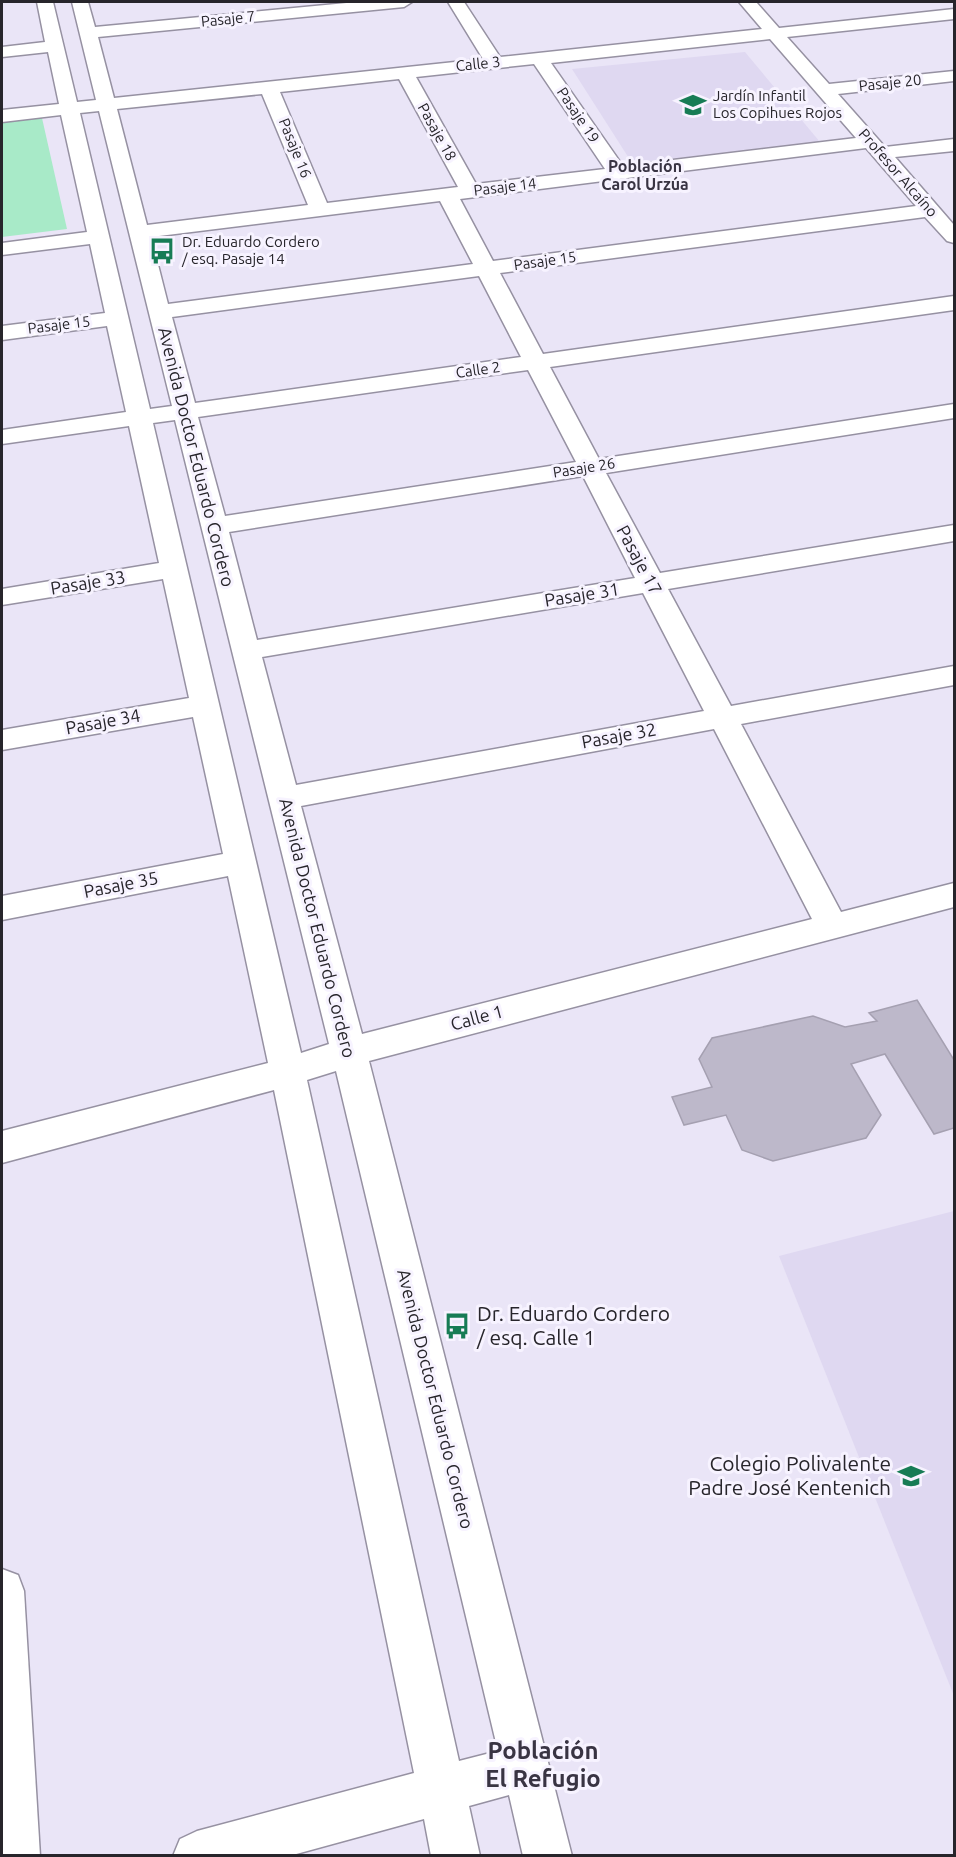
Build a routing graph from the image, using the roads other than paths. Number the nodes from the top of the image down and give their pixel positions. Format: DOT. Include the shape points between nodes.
graph roads {
  1 [pos="45,2"];
  2 [pos="80,2"];
  3 [pos="404,2"];
  4 [pos="456,2"];
  5 [pos="747,2"];
  6 [pos="899,2"];
  7 [pos="954,14"];
  8 [pos="916,18"];
  9 [pos="88,33"];
  10 [pos="774,33"];
  11 [pos="56,46"];
  12 [pos="2,52"];
  13 [pos="539,58"];
  14 [pos="494,62"];
  15 [pos="404,72"];
  16 [pos="954,76"];
  17 [pos="269,87"];
  18 [pos="825,90"];
  19 [pos="106,104"];
  20 [pos="70,108"];
  21 [pos="2,116"];
  22 [pos="954,145"];
  23 [pos="876,148"];
  24 [pos="618,173"];
  25 [pos="458,193"];
  26 [pos="320,210"];
  27 [pos="931,210"];
  28 [pos="139,232"];
  29 [pos="99,237"];
  30 [pos="954,237"];
  31 [pos="2,249"];
  32 [pos="486,269"];
  33 [pos="954,303"];
  34 [pos="159,312"];
  35 [pos="117,318"];
  36 [pos="2,333"];
  37 [pos="535,362"];
  38 [pos="184,411"];
  39 [pos="954,411"];
  40 [pos="140,417"];
  41 [pos="2,437"];
  42 [pos="590,467"];
  43 [pos="214,526"];
  44 [pos="954,533"];
  45 [pos="174,569"];
  46 [pos="651,584"];
  47 [pos="2,597"];
  48 [pos="245,651"];
  49 [pos="954,675"];
  50 [pos="205,705"];
  51 [pos="722,717"];
  52 [pos="2,740"];
  53 [pos="284,798"];
  54 [pos="240,862"];
  55 [pos="954,894"];
  56 [pos="2,908"];
  57 [pos="832,926"];
  58 [pos="349,1052"];
  59 [pos="288,1072"];
  60 [pos="2,1147"];
  61 [pos="2,1591"];
  62 [pos="526,1767"];
  63 [pos="442,1789"];
  64 [pos="16,1856"];
  65 [pos="196,1856"];
  66 [pos="456,1856"];
  67 [pos="548,1856"];
  1 -- 11 [label="street"];
  2 -- 9 [label="street, Avenida Doctor Eduardo Cordero"];
  3 -- 9 [label="street, Pasaje 7"];
  4 -- 14 [label="street"];
  5 -- 10 [label="street, Profesor Alcaíno"];
  6 -- 8 [label="street"];
  7 -- 8 [label="street, Calle 3"];
  8 -- 10 [label="street, Calle 3"];
  9 -- 19 [label="street, Avenida Doctor Eduardo Cordero"];
  10 -- 13 [label="street, Calle 3"];
  10 -- 18 [label="street, Profesor Alcaíno"];
  11 -- 12 [label="street"];
  11 -- 20 [label="street"];
  13 -- 14 [label="street, Calle 3"];
  13 -- 24 [label="street, Pasaje 19"];
  14 -- 15 [label="street, Calle 3"];
  15 -- 17 [label="street, Calle 3"];
  15 -- 25 [label="street, Pasaje 18"];
  16 -- 18 [label="street, Pasaje 20"];
  17 -- 19 [label="street, Calle 3"];
  17 -- 26 [label="street, Pasaje 16"];
  18 -- 23 [label="street, Profesor Alcaíno"];
  19 -- 20 [label="street, Calle 3"];
  19 -- 28 [label="street, Avenida Doctor Eduardo Cordero"];
  20 -- 21 [label="street, Calle 3"];
  20 -- 29 [label="street"];
  22 -- 23 [label="street, Pasaje 14"];
  23 -- 24 [label="street, Pasaje 14"];
  23 -- 27 [label="street, Profesor Alcaíno"];
  24 -- 25 [label="street, Pasaje 14"];
  25 -- 26 [label="street, Pasaje 14"];
  25 -- 32 [label="street, Pasaje 17"];
  26 -- 28 [label="street, Pasaje 14"];
  27 -- 30 [label="street, Profesor Alcaíno"];
  27 -- 32 [label="street, Pasaje 15"];
  28 -- 34 [label="street, Avenida Doctor Eduardo Cordero"];
  29 -- 31 [label="street"];
  29 -- 35 [label="street"];
  32 -- 34 [label="street, Pasaje 15"];
  32 -- 37 [label="street, Pasaje 17"];
  33 -- 37 [label="street, Calle 2"];
  34 -- 38 [label="street, Avenida Doctor Eduardo Cordero"];
  35 -- 36 [label="street, Pasaje 15"];
  35 -- 40 [label="street"];
  37 -- 38 [label="street, Calle 2"];
  37 -- 42 [label="street, Pasaje 17"];
  38 -- 40 [label="street, Calle 2"];
  38 -- 43 [label="street, Avenida Doctor Eduardo Cordero"];
  39 -- 42 [label="street, Pasaje 26"];
  40 -- 41 [label="street, Calle 2"];
  40 -- 45 [label="street"];
  42 -- 43 [label="street, Pasaje 26"];
  42 -- 46 [label="street, Pasaje 17"];
  43 -- 48 [label="street, Avenida Doctor Eduardo Cordero"];
  44 -- 46 [label="street, Pasaje 31"];
  45 -- 47 [label="street, Pasaje 33"];
  45 -- 50 [label="street"];
  46 -- 48 [label="street, Pasaje 31"];
  46 -- 51 [label="street, Pasaje 17"];
  48 -- 53 [label="street, Avenida Doctor Eduardo Cordero"];
  49 -- 51 [label="street, Pasaje 32"];
  50 -- 52 [label="street, Pasaje 34"];
  50 -- 54 [label="street"];
  51 -- 53 [label="street, Pasaje 32"];
  51 -- 57 [label="street, Pasaje 17"];
  53 -- 58 [label="street, Avenida Doctor Eduardo Cordero"];
  54 -- 56 [label="street, Pasaje 35"];
  54 -- 59 [label="street"];
  55 -- 57 [label="street, Calle 1"];
  57 -- 58 [label="street, Calle 1"];
  58 -- 59 [label="street, Calle 1"];
  58 -- 62 [label="street, Avenida Doctor Eduardo Cordero"];
  59 -- 60 [label="street, Calle 1"];
  59 -- 63 [label="street"];
  61 -- 64 [label="street"];
  62 -- 63 [label="street"];
  62 -- 67 [label="street, Avenida Doctor Eduardo Cordero"];
  63 -- 65 [label="street"];
  63 -- 66 [label="street"];
}
